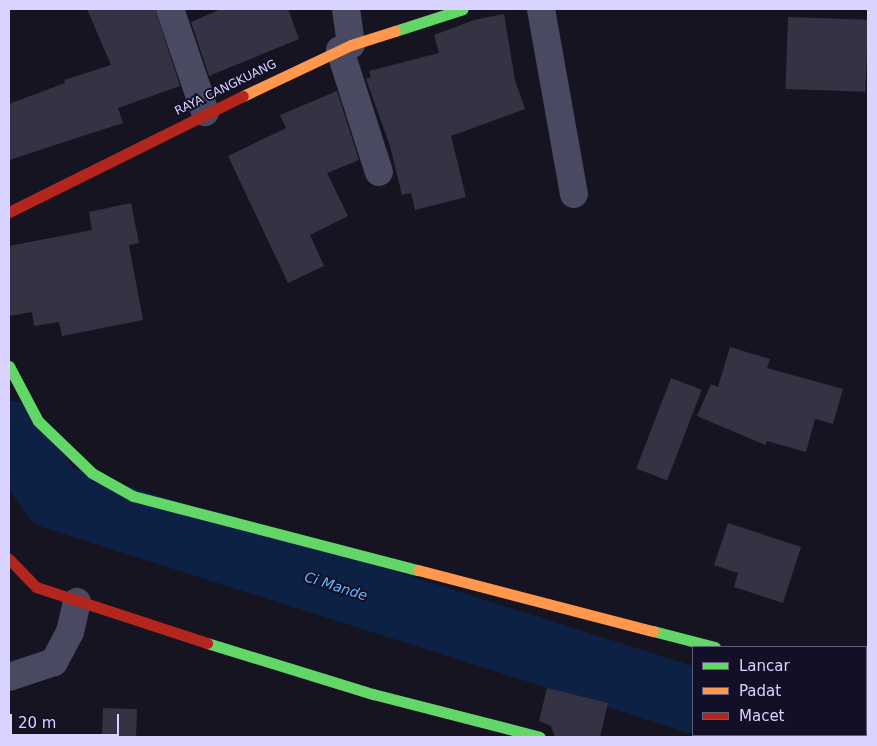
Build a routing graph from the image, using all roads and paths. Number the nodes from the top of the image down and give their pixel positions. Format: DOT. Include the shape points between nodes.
graph roads {
  1 [pos="170,9"];
  2 [pos="346,9"];
  3 [pos="462,9"];
  4 [pos="541,9"];
  5 [pos="346,47"];
  6 [pos="205,112"];
  7 [pos="379,172"];
  8 [pos="574,194"];
  9 [pos="9,212"];
  10 [pos="9,366"];
  11 [pos="9,559"];
  12 [pos="77,602"];
  13 [pos="711,646"];
  14 [pos="9,677"];
  15 [pos="540,737"];
  1 -- 6 [label="street"];
  2 -- 5 [label="street"];
  3 -- 5 [label="street, RAYA CANGKUANG"];
  4 -- 8 [label="street"];
  5 -- 6 [label="street, RAYA CANGKUANG"];
  5 -- 7 [label="street"];
  6 -- 9 [label="street, RAYA CANGKUANG"];
  10 -- 13 [label="street" via="38,421 92,473 133,496"];
  11 -- 12 [label="street" via="36,588"];
  12 -- 14 [label="street" via="70,632 54,662"];
  12 -- 15 [label="street" via="373,694"];
}
